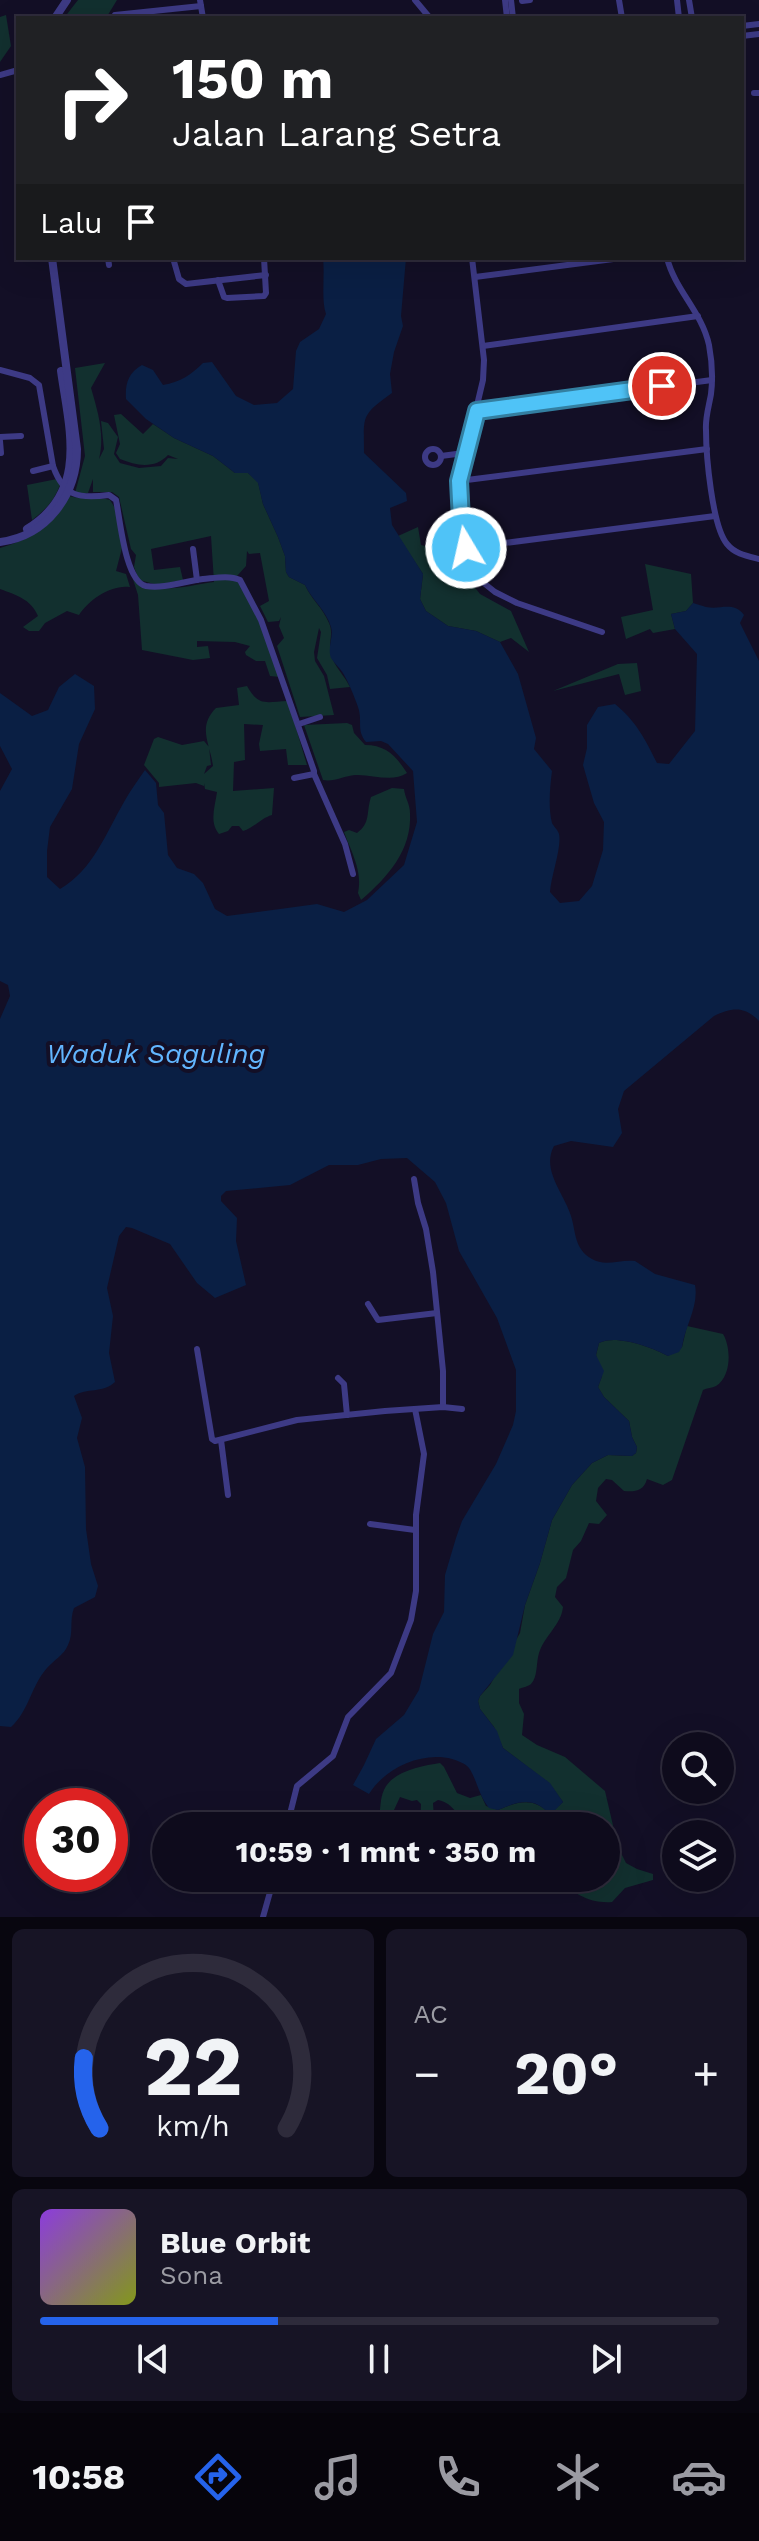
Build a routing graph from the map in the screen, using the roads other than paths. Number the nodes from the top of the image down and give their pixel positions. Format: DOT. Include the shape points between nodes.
graph roads {
  1 [pos="415,0"];
  2 [pos="530,0"];
  3 [pos="522,1"];
  4 [pos="201,3"];
  5 [pos="115,15"];
  6 [pos="428,16"];
  7 [pos="50,260"];
  8 [pos="173,260"];
  9 [pos="264,260"];
  10 [pos="472,260"];
  11 [pos="606,260"];
  12 [pos="668,260"];
  13 [pos="266,275"];
  14 [pos="475,277"];
  15 [pos="218,280"];
  16 [pos="698,316"];
  17 [pos="483,346"];
  18 [pos="0,370"];
  19 [pos="712,380"];
  20 [pos="477,411"];
  21 [pos="21,436"];
  22 [pos="0,439"];
  23 [pos="707,449"];
  24 [pos="1,453"];
  25 [pos="464,453"];
  26 [pos="441,456"];
  27 [pos="53,466"];
  28 [pos="33,471"];
  29 [pos="459,481"];
  30 [pos="66,489"];
  31 [pos="715,516"];
  32 [pos="0,540"];
  33 [pos="466,548"];
  34 [pos="193,549"];
  35 [pos="759,559"];
  36 [pos="197,580"];
  37 [pos="602,632"];
  38 [pos="320,717"];
  39 [pos="299,724"];
  40 [pos="314,774"];
  41 [pos="294,778"];
  42 [pos="353,874"];
  43 [pos="414,1179"];
  44 [pos="368,1304"];
  45 [pos="437,1313"];
  46 [pos="197,1349"];
  47 [pos="338,1378"];
  48 [pos="443,1407"];
  49 [pos="415,1409"];
  50 [pos="462,1409"];
  51 [pos="347,1415"];
  52 [pos="221,1440"];
  53 [pos="228,1495"];
  54 [pos="370,1524"];
  55 [pos="415,1530"];
  56 [pos="290,1812"];
  57 [pos="270,1892"];
  58 [pos="263,1917"];
  1 -- 6 [label="street"];
  2 -- 3 [label="street"];
  4 -- 5 [label="street"];
  7 -- 30 [label="street" via="77,449"];
  8 -- 15 [label="street" via="181,282"];
  9 -- 13 [label="street"];
  10 -- 14 [label="street"];
  11 -- 14 [label="street"];
  12 -- 16 [label="street"];
  13 -- 15 [label="street"];
  13 -- 15 [label="street" via="261,297 224,297"];
  14 -- 17 [label="street"];
  16 -- 17 [label="street"];
  16 -- 19 [label="street" via="709,344"];
  17 -- 20 [label="street"];
  18 -- 27 [label="street" via="39,385"];
  19 -- 20 [label="street"];
  19 -- 23 [label="street"];
  20 -- 25 [label="street"];
  21 -- 22 [label="street"];
  22 -- 24 [label="street"];
  23 -- 29 [label="street"];
  23 -- 31 [label="street"];
  25 -- 26 [label="street"];
  25 -- 29 [label="street"];
  27 -- 28 [label="street"];
  27 -- 30 [label="street"];
  29 -- 33 [label="street"];
  30 -- 32 [label="street" via="63,502 44,524 23,537"];
  30 -- 36 [label="street" via="86,498 109,495 116,500 133,576 140,584"];
  31 -- 33 [label="street"];
  31 -- 35 [label="street" via="732,549"];
  33 -- 37 [label="street" via="480,580 495,592"];
  34 -- 36 [label="street"];
  36 -- 39 [label="street" via="240,580 261,620"];
  38 -- 39 [label="street"];
  39 -- 40 [label="street"];
  40 -- 41 [label="street"];
  40 -- 42 [label="street"];
  43 -- 45 [label="street"];
  44 -- 45 [label="street" via="378,1320"];
  45 -- 48 [label="street"];
  46 -- 52 [label="street" via="212,1439"];
  47 -- 51 [label="street" via="344,1384"];
  48 -- 49 [label="street"];
  48 -- 50 [label="street"];
  49 -- 51 [label="street"];
  49 -- 55 [label="street" via="424,1454"];
  51 -- 52 [label="street" via="287,1422"];
  52 -- 53 [label="street"];
  54 -- 55 [label="street"];
  55 -- 56 [label="street" via="414,1605 397,1662 348,1717 333,1756 297,1786"];
  57 -- 58 [label="street"];
}
